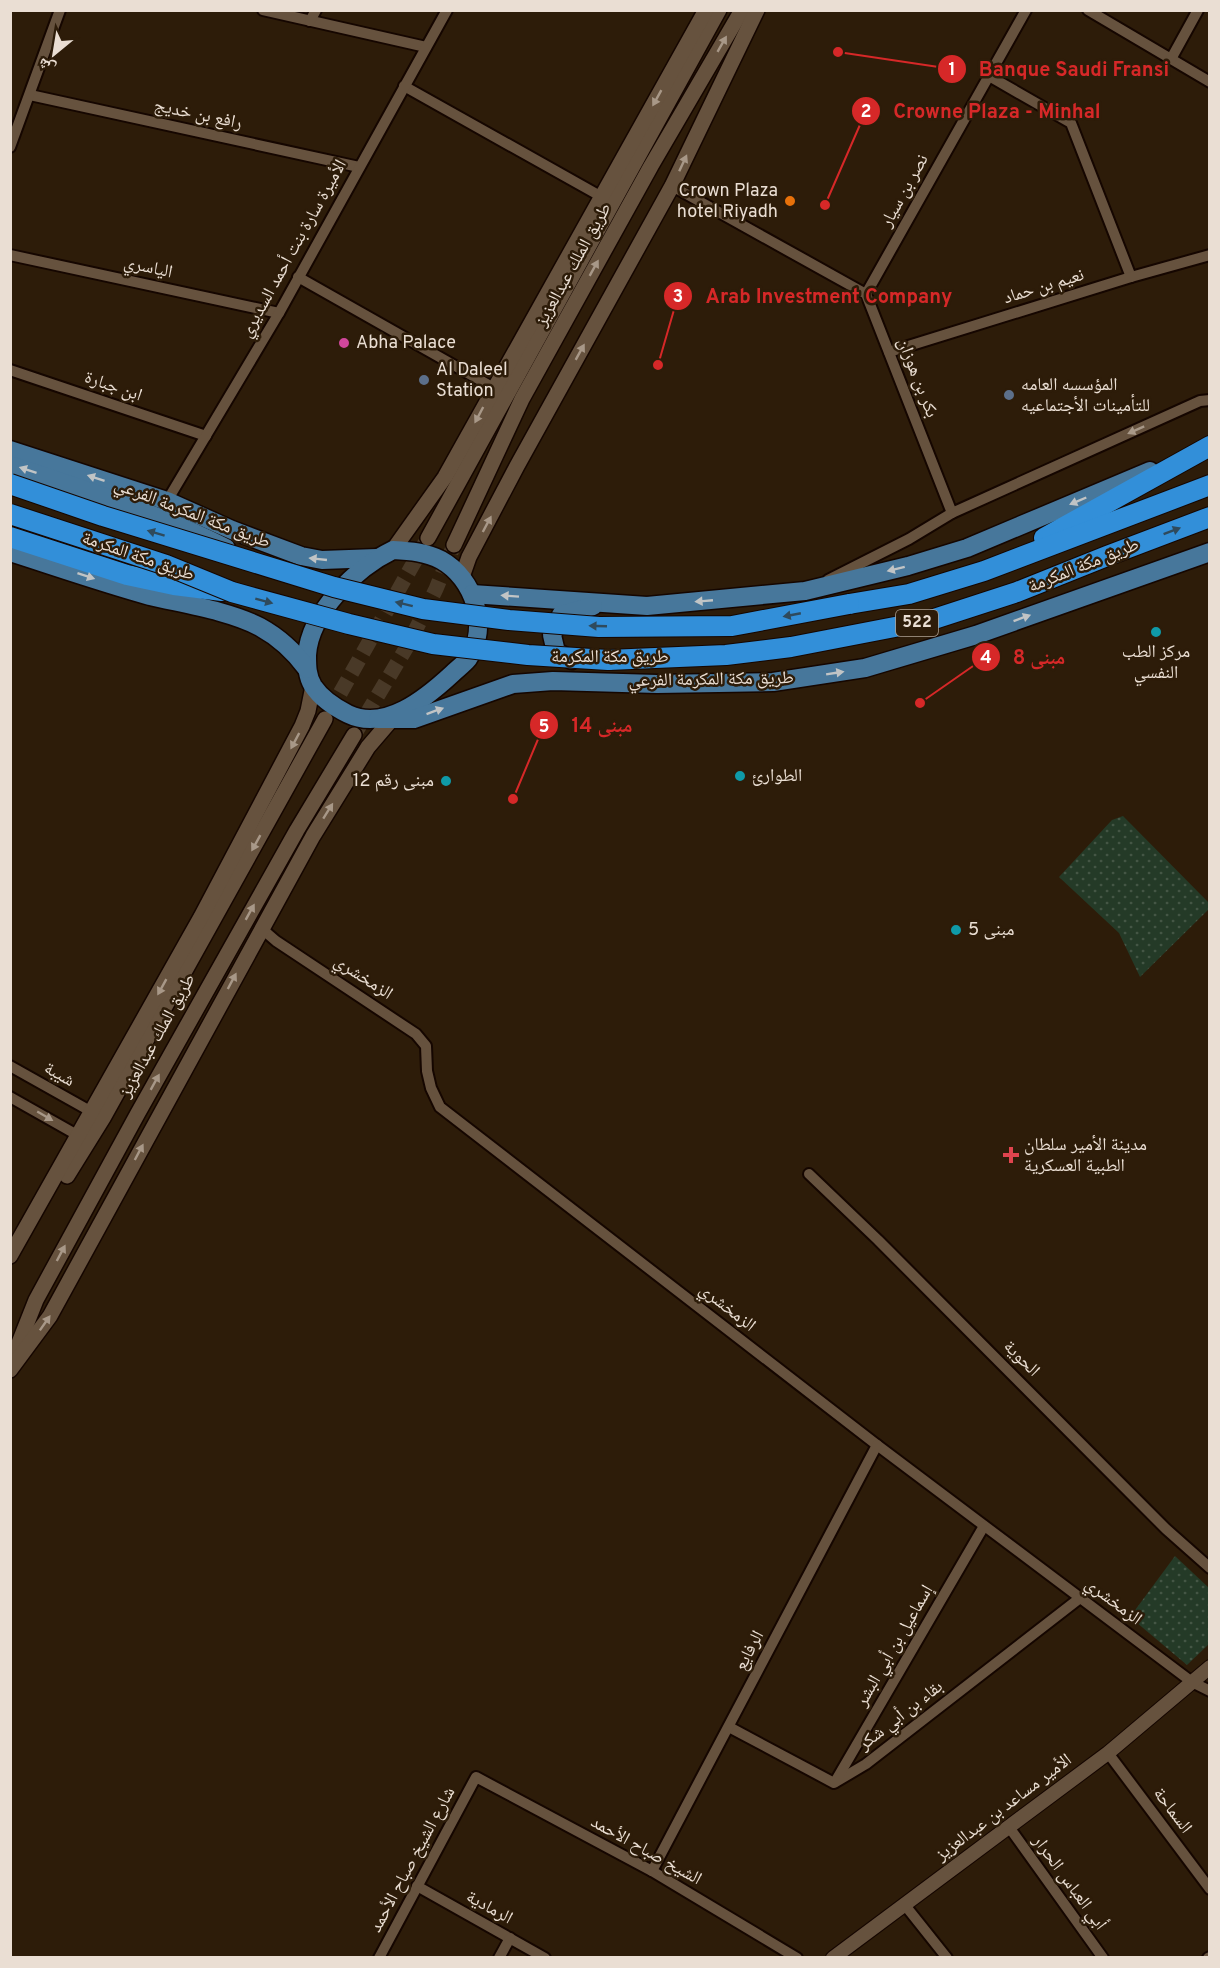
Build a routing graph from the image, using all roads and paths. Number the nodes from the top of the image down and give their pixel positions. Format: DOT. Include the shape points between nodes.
graph roads {
  1 [pos="60,10"];
  2 [pos="263,10"];
  3 [pos="316,10"];
  4 [pos="447,10"];
  5 [pos="706,10"];
  6 [pos="719,10"];
  7 [pos="742,10"];
  8 [pos="757,10"];
  9 [pos="1026,10"];
  10 [pos="1088,10"];
  11 [pos="1198,10"];
  12 [pos="309,21"];
  13 [pos="426,47"];
  14 [pos="1171,59"];
  15 [pos="989,76"];
  16 [pos="1209,82"];
  17 [pos="404,86"];
  18 [pos="30,95"];
  19 [pos="10,147"];
  20 [pos="359,167"];
  21 [pos="672,186"];
  22 [pos="602,196"];
  23 [pos="10,255"];
  24 [pos="1209,255"];
  25 [pos="298,277"];
  26 [pos="1131,277"];
  27 [pos="867,294"];
  28 [pos="279,313"];
  29 [pos="889,352"];
  30 [pos="10,370"];
  31 [pos="494,388"];
  32 [pos="1209,400"];
  33 [pos="206,436"];
  34 [pos="1209,446"];
  35 [pos="10,450"];
  36 [pos="10,465"];
  37 [pos="10,484"];
  38 [pos="1209,485"];
  39 [pos="167,501"];
  40 [pos="952,513"];
  41 [pos="10,514"];
  42 [pos="1209,517"];
  43 [pos="10,537"];
  44 [pos="428,538"];
  45 [pos="454,545"];
  46 [pos="10,552"];
  47 [pos="1209,552"];
  48 [pos="385,554"];
  49 [pos="257,563"];
  50 [pos="984,571"];
  51 [pos="462,577"];
  52 [pos="805,591"];
  53 [pos="232,592"];
  54 [pos="472,594"];
  55 [pos="603,603"];
  56 [pos="310,678"];
  57 [pos="657,684"];
  58 [pos="390,716"];
  59 [pos="326,719"];
  60 [pos="354,735"];
  61 [pos="261,928"];
  62 [pos="10,1066"];
  63 [pos="10,1097"];
  64 [pos="92,1112"];
  65 [pos="79,1136"];
  66 [pos="809,1174"];
  67 [pos="10,1257"];
  68 [pos="10,1266"];
  69 [pos="10,1363"];
  70 [pos="10,1370"];
  71 [pos="877,1445"];
  72 [pos="984,1526"];
  73 [pos="1209,1568"];
  74 [pos="1080,1598"];
  75 [pos="1209,1667"];
  76 [pos="1209,1679"];
  77 [pos="1192,1682"];
  78 [pos="1209,1691"];
  79 [pos="729,1727"];
  80 [pos="1108,1753"];
  81 [pos="476,1777"];
  82 [pos="834,1783"];
  83 [pos="1009,1827"];
  84 [pos="652,1871"];
  85 [pos="417,1886"];
  86 [pos="1209,1889"];
  87 [pos="904,1904"];
  88 [pos="510,1938"];
  89 [pos="379,1958"];
  90 [pos="500,1958"];
  91 [pos="545,1958"];
  92 [pos="797,1958"];
  93 [pos="833,1958"];
  94 [pos="947,1958"];
  95 [pos="1103,1958"];
  1 -- 18 [label="street"];
  2 -- 12 [label="street"];
  3 -- 12 [label="street"];
  4 -- 13 [label="street, الأميرة سارة بنت أحمد السديري"];
  5 -- 22 [label="main road, one-way"];
  6 -- 44 [label="main road, طريق الملك عبدالعزيز"];
  45 -- 7 [label="main road, طريق الملك عبدالعزيز, one-way" via="522,399"];
  21 -- 8 [label="main road, one-way"];
  9 -- 15 [label="street, نصر بن سيار"];
  10 -- 14 [label="street"];
  11 -- 14 [label="street"];
  12 -- 13 [label="street"];
  13 -- 17 [label="street, الأميرة سارة بنت أحمد السديري"];
  14 -- 16 [label="street"];
  15 -- 26 [label="street" via="1071,123"];
  15 -- 27 [label="street, نصر بن سيار"];
  17 -- 20 [label="street, الأميرة سارة بنت أحمد السديري"];
  17 -- 22 [label="street"];
  18 -- 19 [label="street"];
  18 -- 20 [label="street, رافع بن خديج"];
  20 -- 25 [label="street, الأميرة سارة بنت أحمد السديري"];
  21 -- 27 [label="street"];
  51 -- 21 [label="main road, one-way" via="517,466"];
  22 -- 31 [label="main road"];
  23 -- 28 [label="street, الياسري"];
  24 -- 26 [label="street, نعيم بن حماد"];
  25 -- 28 [label="street, الأميرة سارة بنت أحمد السديري"];
  25 -- 31 [label="street"];
  26 -- 29 [label="street, نعيم بن حماد"];
  27 -- 29 [label="street, بكر بن هوزان"];
  28 -- 33 [label="street, الأميرة سارة بنت أحمد السديري"];
  29 -- 40 [label="street, بكر بن هوزان"];
  30 -- 33 [label="street, ابن جبارة"];
  31 -- 48 [label="main road, one-way" via="445,477"];
  32 -- 40 [label="street, one-way" via="1200,400"];
  33 -- 39 [label="street, الأميرة سارة بنت أحمد السديري"];
  34 -- 50 [label="highway"];
  34 -- 52 [label="main road, one-way" via="967,548"];
  39 -- 35 [label="main road, طريق مكة المكرمة الفرعي, one-way"];
  49 -- 36 [label="main road, one-way, bridge" via="136,507"];
  49 -- 37 [label="highway, طريق مكة المكرمة, one-way, bridge"];
  38 -- 50 [label="highway, طريق مكة المكرمة"];
  48 -- 39 [label="main road, طريق مكة المكرمة الفرعي, one-way" via="321,560 301,556"];
  40 -- 52 [label="street"];
  41 -- 53 [label="highway, طريق مكة المكرمة, bridge" via="166,565"];
  53 -- 42 [label="highway, طريق مكة المكرمة / 522, one-way, bridge" via="433,644 608,660 726,655 931,620 1017,592"];
  43 -- 53 [label="highway, bridge" via="127,575"];
  46 -- 56 [label="main road, one-way" via="258,626 296,653"];
  57 -- 47 [label="main road, طريق مكة المكرمة الفرعي, one-way" via="773,682 865,668 976,635"];
  48 -- 51 [label="main road" via="418,551 442,561"];
  48 -- 56 [label="main road" via="357,574 323,610 308,649"];
  50 -- 49 [label="highway, طريق مكة المكرمة, one-way, bridge" via="909,594 732,626 588,626 423,609"];
  51 -- 54 [label="main road"];
  52 -- 55 [label="main road, one-way" via="647,606"];
  55 -- 54 [label="main road, one-way"];
  54 -- 58 [label="main road" via="477,637 468,658 438,687"];
  55 -- 57 [label="main road" via="561,615 552,635 556,652 573,661"];
  56 -- 58 [label="main road" via="327,700 357,719"];
  56 -- 64 [label="main road, one-way" via="308,711 302,726"];
  58 -- 57 [label="main road, طريق مكة المكرمة الفرعي, one-way" via="414,719 513,684"];
  61 -- 58 [label="main road, one-way" via="313,836"];
  59 -- 68 [label="main road, طريق الملك عبدالعزيز, one-way" via="103,1118"];
  69 -- 60 [label="main road, طريق الملك عبدالعزيز, one-way" via="36,1300 138,1113"];
  70 -- 61 [label="main road, one-way" via="50,1316"];
  61 -- 71 [label="street, الزمخشري" via="416,1034 426,1046 427,1071 440,1107"];
  62 -- 64 [label="street, شيبة"];
  63 -- 65 [label="street, one-way"];
  64 -- 65 [label="main road"];
  65 -- 67 [label="main road"];
  66 -- 73 [label="street, الحوية"];
  71 -- 72 [label="street, الزمخشري"];
  71 -- 79 [label="street, الرفايع"];
  72 -- 74 [label="street, الزمخشري"];
  72 -- 82 [label="street, إسماعيل بن أبي البشر"];
  74 -- 77 [label="street, الزمخشري"];
  74 -- 82 [label="street, بقاء بن أبي شكر" via="866,1764"];
  75 -- 77 [label="street, الأمير مساعد بن عبدالعزيز"];
  76 -- 77 [label="street"];
  77 -- 78 [label="street, الزمخشري"];
  77 -- 80 [label="street, الأمير مساعد بن عبدالعزيز"];
  79 -- 82 [label="street"];
  79 -- 84 [label="street, الرفايع"];
  80 -- 83 [label="street, الأمير مساعد بن عبدالعزيز"];
  80 -- 86 [label="street, السماحة"];
  81 -- 84 [label="street, الشيخ صباح الأحمد"];
  81 -- 85 [label="street, شارع الشيخ صباح الأحمد"];
  83 -- 87 [label="street, الأمير مساعد بن عبدالعزيز"];
  83 -- 95 [label="street, أبي العباس الحرار"];
  84 -- 92 [label="street, الشيخ صباح الأحمد"];
  85 -- 88 [label="street, الرمادية"];
  85 -- 89 [label="street, شارع الشيخ صباح الأحمد"];
  87 -- 93 [label="street, الأمير مساعد بن عبدالعزيز"];
  87 -- 94 [label="street"];
  88 -- 90 [label="street"];
  88 -- 91 [label="street, الرمادية"];
}
